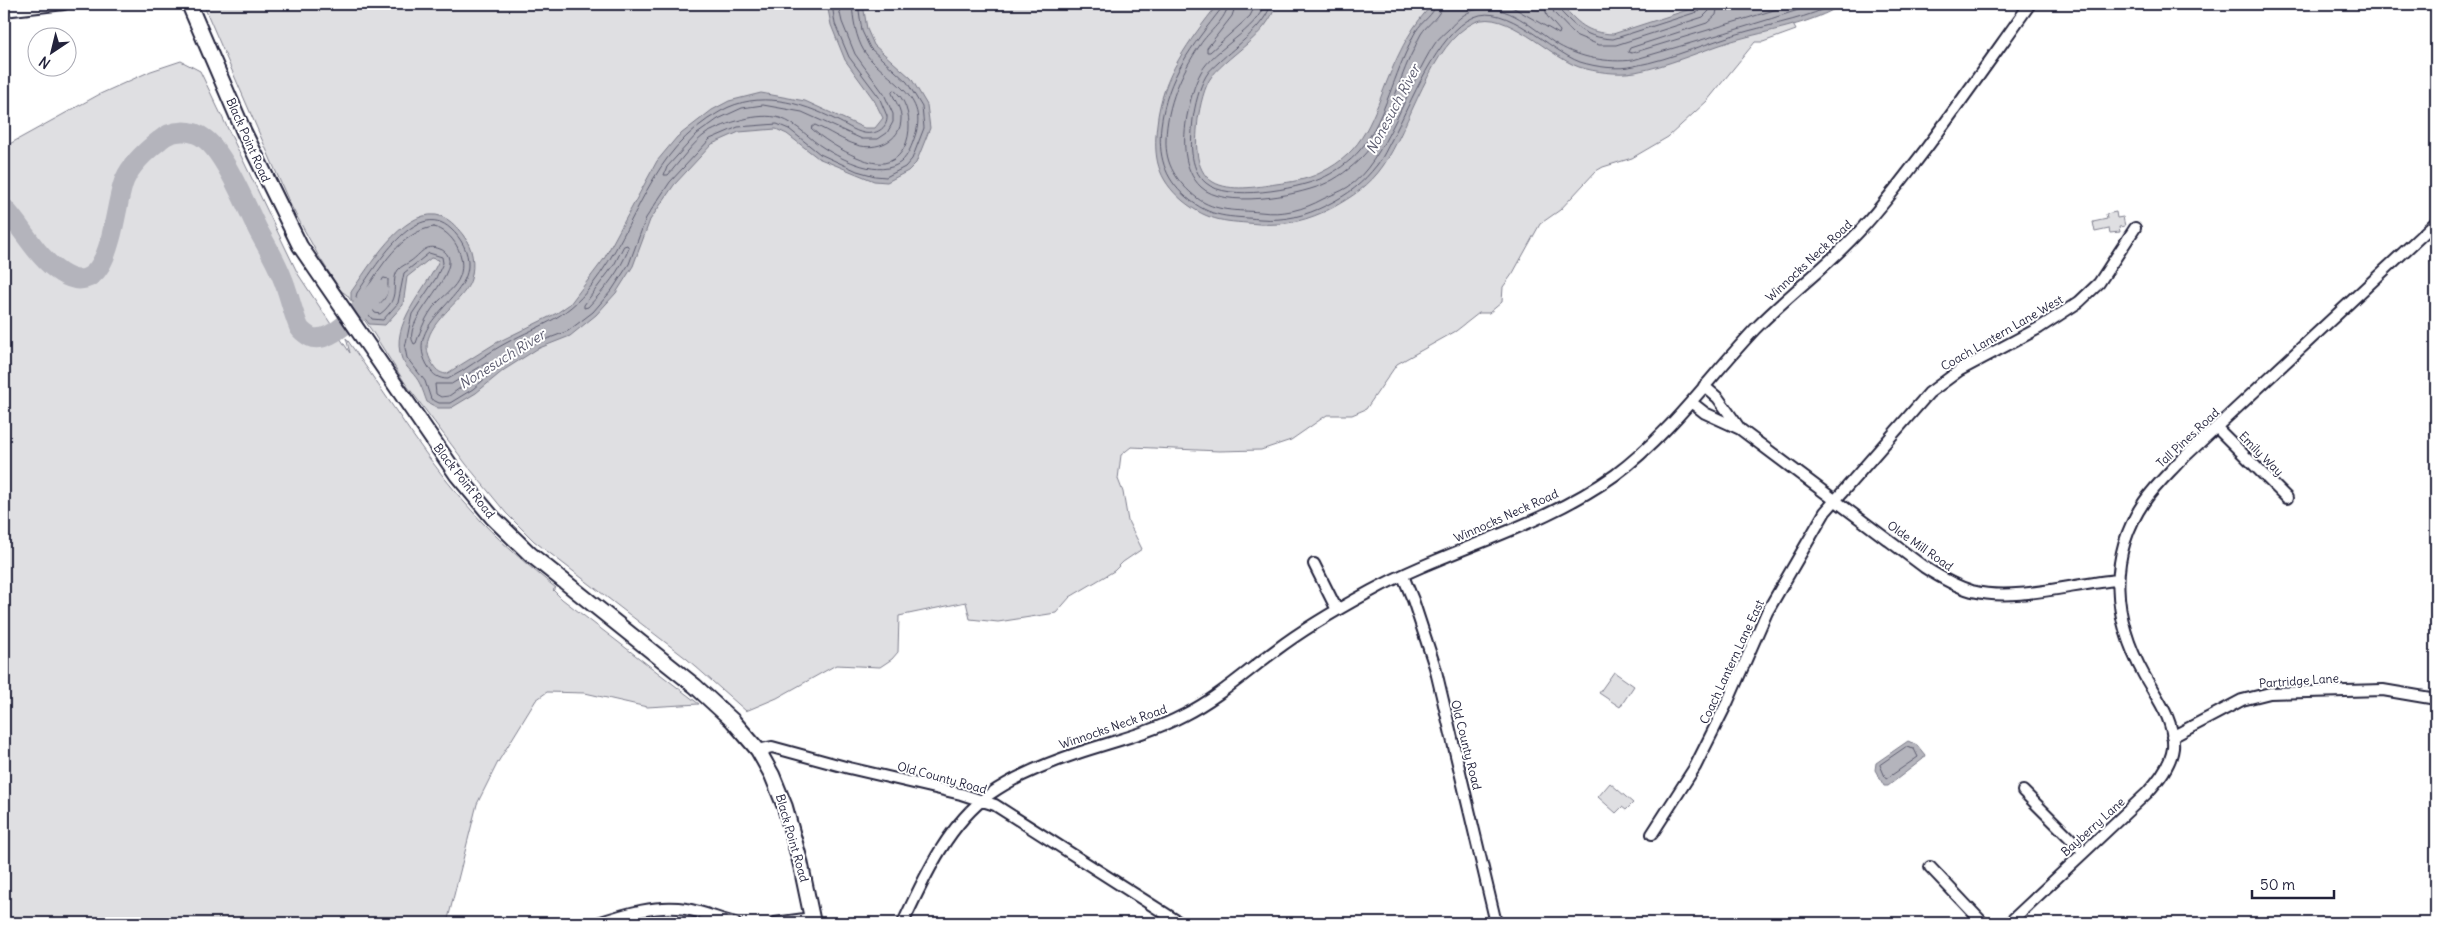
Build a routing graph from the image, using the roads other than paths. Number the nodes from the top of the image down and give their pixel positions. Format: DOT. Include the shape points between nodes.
graph roads {
  1 [pos="64,4"];
  2 [pos="189,4"];
  3 [pos="2030,4"];
  4 [pos="4,11"];
  5 [pos="2436,222"];
  6 [pos="2135,228"];
  7 [pos="1704,386"];
  8 [pos="1690,402"];
  9 [pos="2218,428"];
  10 [pos="1740,429"];
  11 [pos="2287,498"];
  12 [pos="1835,500"];
  13 [pos="1314,564"];
  14 [pos="1402,576"];
  15 [pos="2117,580"];
  16 [pos="1337,610"];
  17 [pos="2436,699"];
  18 [pos="2172,737"];
  19 [pos="758,750"];
  20 [pos="2023,791"];
  21 [pos="982,800"];
  22 [pos="1652,834"];
  23 [pos="2083,851"];
  24 [pos="1930,867"];
  25 [pos="813,921"];
  26 [pos="598,923"];
  27 [pos="735,923"];
  28 [pos="775,923"];
  29 [pos="903,923"];
  30 [pos="1180,923"];
  31 [pos="1496,923"];
  32 [pos="1983,923"];
  33 [pos="2009,923"];
  1 -- 4 [label="street"];
  2 -- 19 [label="main road, Black Point Road" via="244,132 300,246 457,475 493,518 551,571 715,704"];
  3 -- 7 [label="street, Winnocks Neck Road" via="1930,143 1868,222 1842,250 1762,322"];
  5 -- 9 [label="street, Tall Pines Road"];
  6 -- 12 [label="street, Coach Lantern Lane West" via="2104,277 2088,294 2056,318 1979,359 1929,392"];
  7 -- 8 [label="street, Winnocks Neck Road"];
  7 -- 10 [label="street, Olde Mill Road" via="1724,405"];
  8 -- 10 [label="street, Olde Mill Road"];
  8 -- 14 [label="street, Winnocks Neck Road" via="1644,450 1594,488 1528,522"];
  9 -- 11 [label="street, Emily Way"];
  9 -- 15 [label="street, Tall Pines Road" via="2179,462 2144,502 2127,538"];
  10 -- 12 [label="street, Olde Mill Road"];
  12 -- 15 [label="street, Olde Mill Road" via="1932,572 1973,591 2016,594"];
  12 -- 22 [label="street, Coach Lantern Lane East" via="1818,523 1767,612 1695,768"];
  13 -- 16 [label="street"];
  14 -- 16 [label="street, Winnocks Neck Road"];
  14 -- 31 [label="street, Old County Road" via="1434,667"];
  15 -- 18 [label="street, Tall Pines Road" via="2128,640 2138,665 2166,714"];
  16 -- 21 [label="street, Winnocks Neck Road" via="1288,640 1190,712 1153,730 1036,768"];
  17 -- 18 [label="street, Partridge Lane" via="2384,690 2270,693 2242,700"];
  18 -- 23 [label="street, Bayberry Lane" via="2172,754 2155,785"];
  19 -- 21 [label="street, Old County Road" via="772,747"];
  19 -- 25 [label="main road, Black Point Road" via="785,807"];
  20 -- 23 [label="street"];
  21 -- 29 [label="street, Winnocks Neck Road" via="941,851"];
  21 -- 30 [label="street, Old County Road" via="1034,828"];
  23 -- 33 [label="street, Bayberry Lane"];
  24 -- 32 [label="street"];
  25 -- 28 [label="street"];
  26 -- 27 [label="street" via="652,909 670,908 688,909"];
}
